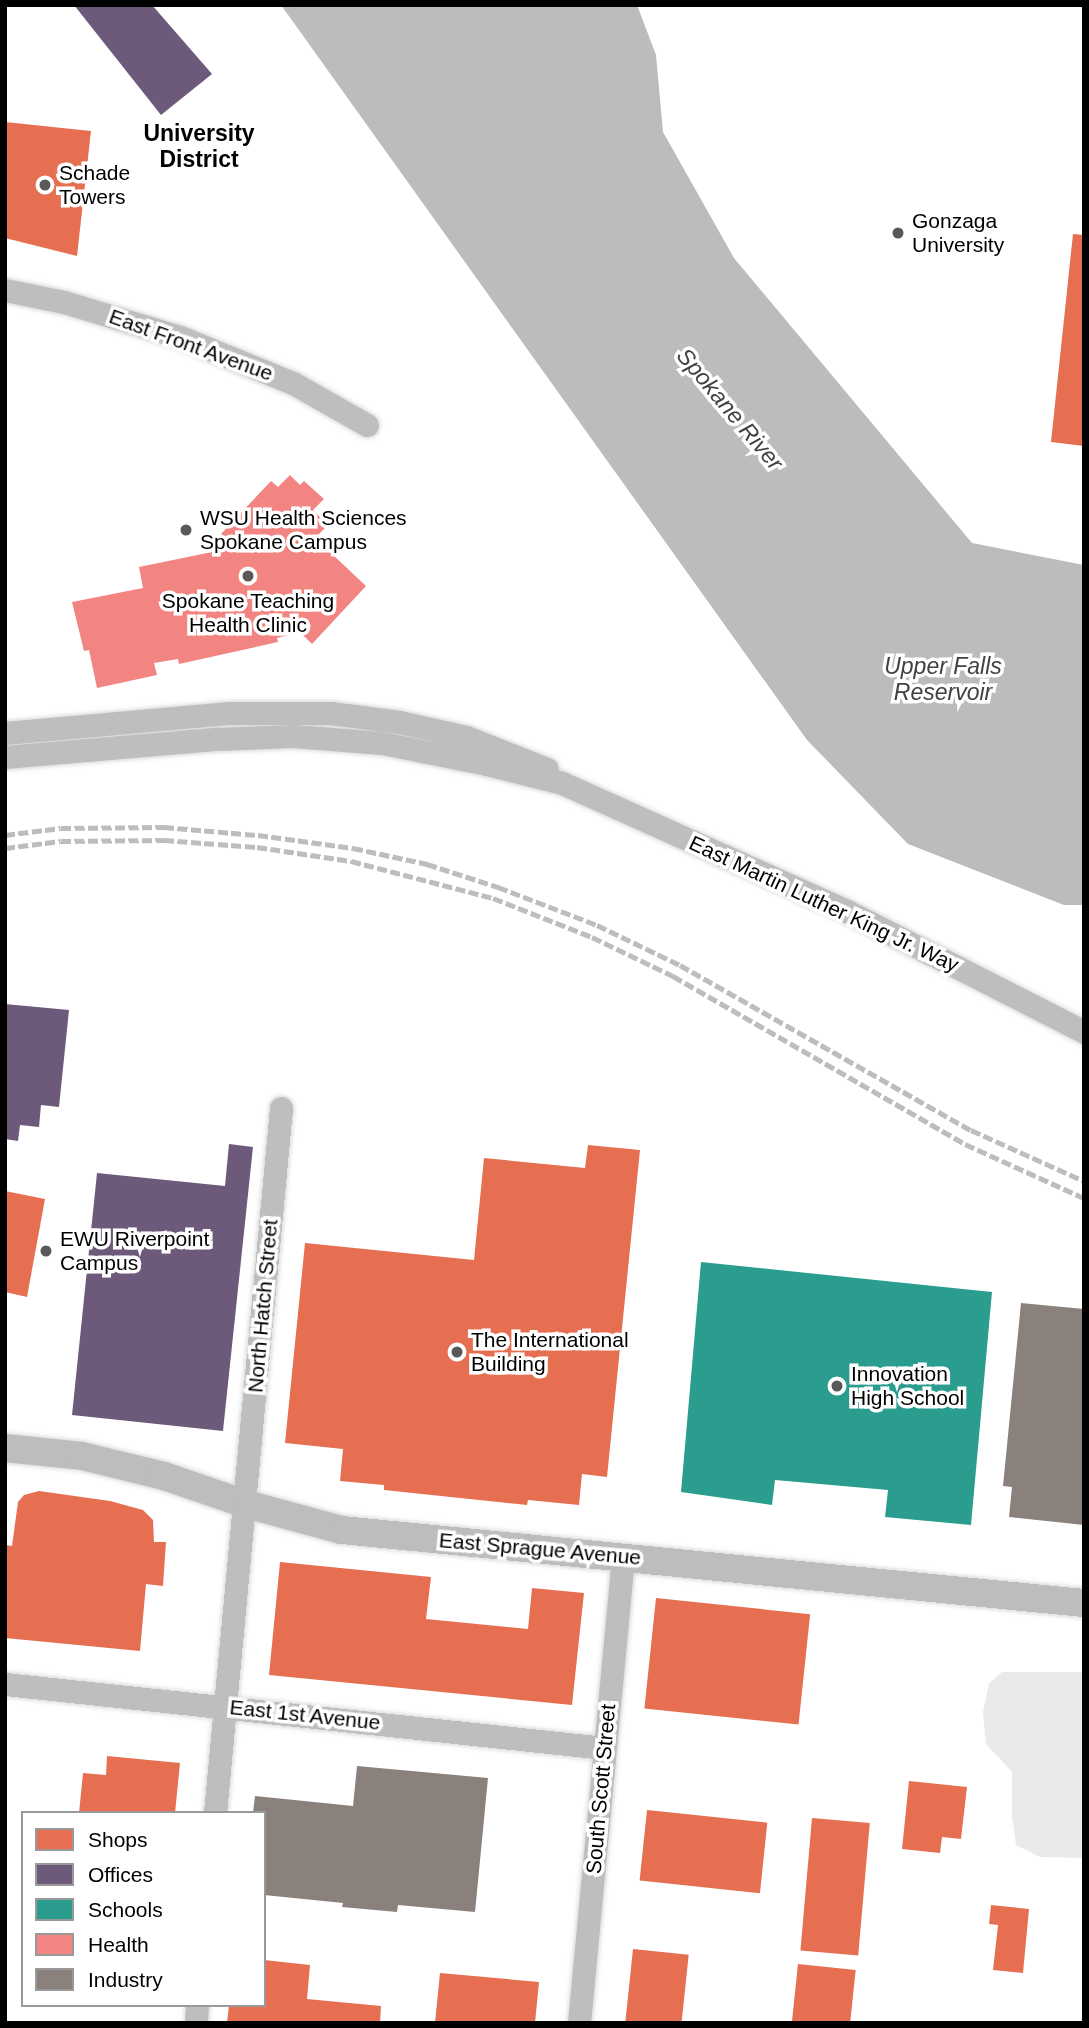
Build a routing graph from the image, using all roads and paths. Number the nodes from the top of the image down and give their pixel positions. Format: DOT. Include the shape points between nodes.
graph roads {
  1 [pos="5,290"];
  2 [pos="367,425"];
  3 [pos="5,733"];
  4 [pos="5,757"];
  5 [pos="562,783"];
  6 [pos="1084,1032"];
  7 [pos="281,1108"];
  8 [pos="5,1448"];
  9 [pos="246,1504"];
  10 [pos="623,1556"];
  11 [pos="1084,1603"];
  12 [pos="5,1684"];
  13 [pos="225,1706"];
  14 [pos="605,1748"];
  15 [pos="215,1811"];
  16 [pos="579,2023"];
  1 -- 2 [label="street, East Front Avenue" via="99,313 229,356 293,383"];
  3 -- 5 [label="street, East Martin Luther King Jr. Way" via="230,713 331,713 466,737 548,770"];
  4 -- 5 [label="street, East Martin Luther King Jr. Way" via="243,737 317,737 423,749"];
  5 -- 6 [label="street, East Martin Luther King Jr. Way" via="897,934"];
  7 -- 9 [label="street, North Hatch Street"];
  8 -- 9 [label="main road, East Sprague Avenue" via="82,1456 164,1476"];
  9 -- 10 [label="main road, East Sprague Avenue" via="342,1530"];
  9 -- 13 [label="street, North Hatch Street"];
  10 -- 11 [label="main road, East Sprague Avenue"];
  10 -- 14 [label="street, South Scott Street"];
  12 -- 13 [label="street, East 1st Avenue"];
  13 -- 14 [label="street, East 1st Avenue"];
  13 -- 15 [label="street, North Hatch Street"];
  14 -- 16 [label="street, South Scott Street"];
}
